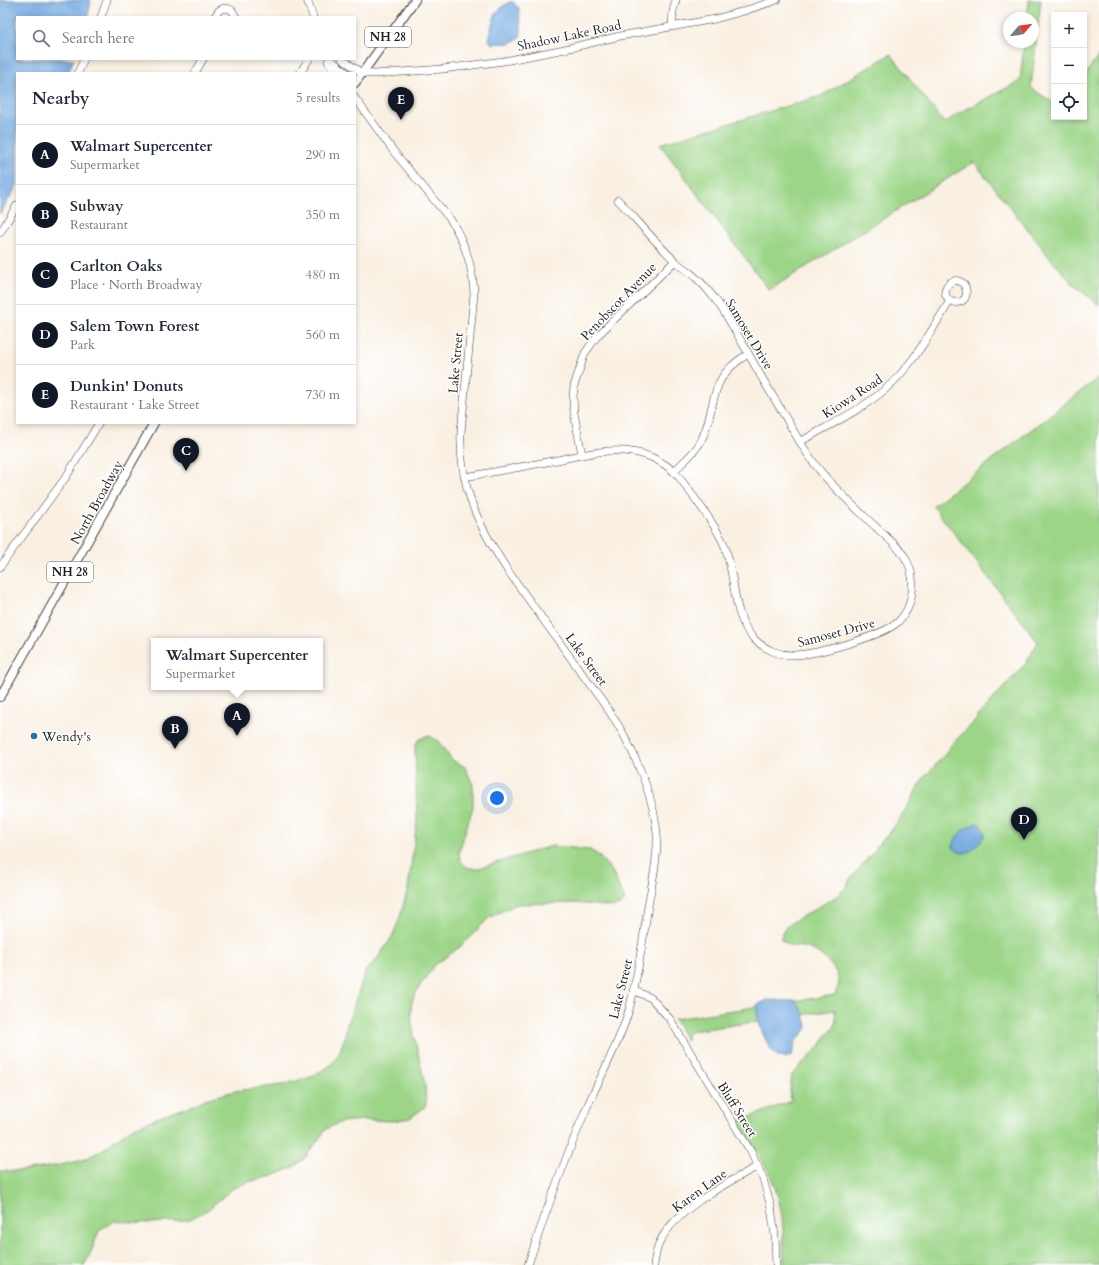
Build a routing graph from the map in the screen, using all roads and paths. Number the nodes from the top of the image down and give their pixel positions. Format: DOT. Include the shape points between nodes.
graph roads {
  1 [pos="107,0"];
  2 [pos="308,0"];
  3 [pos="415,0"];
  4 [pos="676,0"];
  5 [pos="777,0"];
  6 [pos="100,16"];
  7 [pos="215,16"];
  8 [pos="235,16"];
  9 [pos="313,16"];
  10 [pos="672,26"];
  11 [pos="84,60"];
  12 [pos="202,60"];
  13 [pos="308,60"];
  14 [pos="330,60"];
  15 [pos="330,60"];
  16 [pos="343,60"];
  17 [pos="78,72"];
  18 [pos="196,72"];
  19 [pos="301,72"];
  20 [pos="336,72"];
  21 [pos="346,72"];
  22 [pos="352,72"];
  23 [pos="357,79"];
  24 [pos="356,99"];
  25 [pos="618,200"];
  26 [pos="16,207"];
  27 [pos="0,233"];
  28 [pos="675,261"];
  29 [pos="950,301"];
  30 [pos="748,354"];
  31 [pos="98,424"];
  32 [pos="153,424"];
  33 [pos="800,442"];
  34 [pos="582,455"];
  35 [pos="674,471"];
  36 [pos="464,477"];
  37 [pos="0,567"];
  38 [pos="0,697"];
  39 [pos="633,990"];
  40 [pos="758,1166"];
  41 [pos="528,1265"];
  42 [pos="654,1265"];
  43 [pos="776,1265"];
  1 -- 6 [label="street"];
  2 -- 9 [label="street"];
  3 -- 23 [label="main road, NH 28"];
  4 -- 10 [label="street"];
  5 -- 10 [label="street, Shadow Lake Road" via="744,12"];
  7 -- 8 [label="street" via="218,10 225,8 232,10"];
  10 -- 23 [label="street, Shadow Lake Road" via="504,61 378,74"];
  11 -- 17 [label="street"];
  12 -- 18 [label="street"];
  13 -- 19 [label="street"];
  14 -- 20 [label="street"];
  15 -- 21 [label="street"];
  16 -- 22 [label="street"];
  24 -- 36 [label="street, Lake Street" via="405,165 450,219 468,254 474,294 461,432"];
  25 -- 28 [label="street, Samoset Drive"];
  26 -- 27 [label="street"];
  28 -- 30 [label="street, Samoset Drive" via="708,290 726,315"];
  28 -- 34 [label="street, Penobscot Avenue" via="598,335 585,353 574,386 573,398"];
  29 -- 33 [label="street, Kiowa Road" via="911,362 892,383 863,405"];
  30 -- 33 [label="street, Samoset Drive"];
  30 -- 35 [label="street" via="725,373 716,390 701,441 693,453"];
  31 -- 37 [label="street" via="66,477"];
  32 -- 38 [label="main road, North Broadway / NH 28"];
  33 -- 35 [label="street, Samoset Drive" via="828,480 899,549 907,561 912,582 907,610 898,622 874,636 817,652 780,654 767,649 751,635 738,608 724,544"];
  34 -- 35 [label="street, Samoset Drive" via="631,452 646,455"];
  34 -- 36 [label="street, Samoset Drive"];
  36 -- 39 [label="street, Lake Street" via="475,514 502,561 622,731 650,799 657,834 656,856"];
  39 -- 40 [label="street, Bluff Street" via="651,998 670,1019"];
  39 -- 41 [label="street, Lake Street" via="621,1031 560,1172"];
  40 -- 42 [label="street, Karen Lane" via="699,1202 676,1221 659,1244"];
  40 -- 43 [label="street, Bluff Street" via="771,1207"];
}
